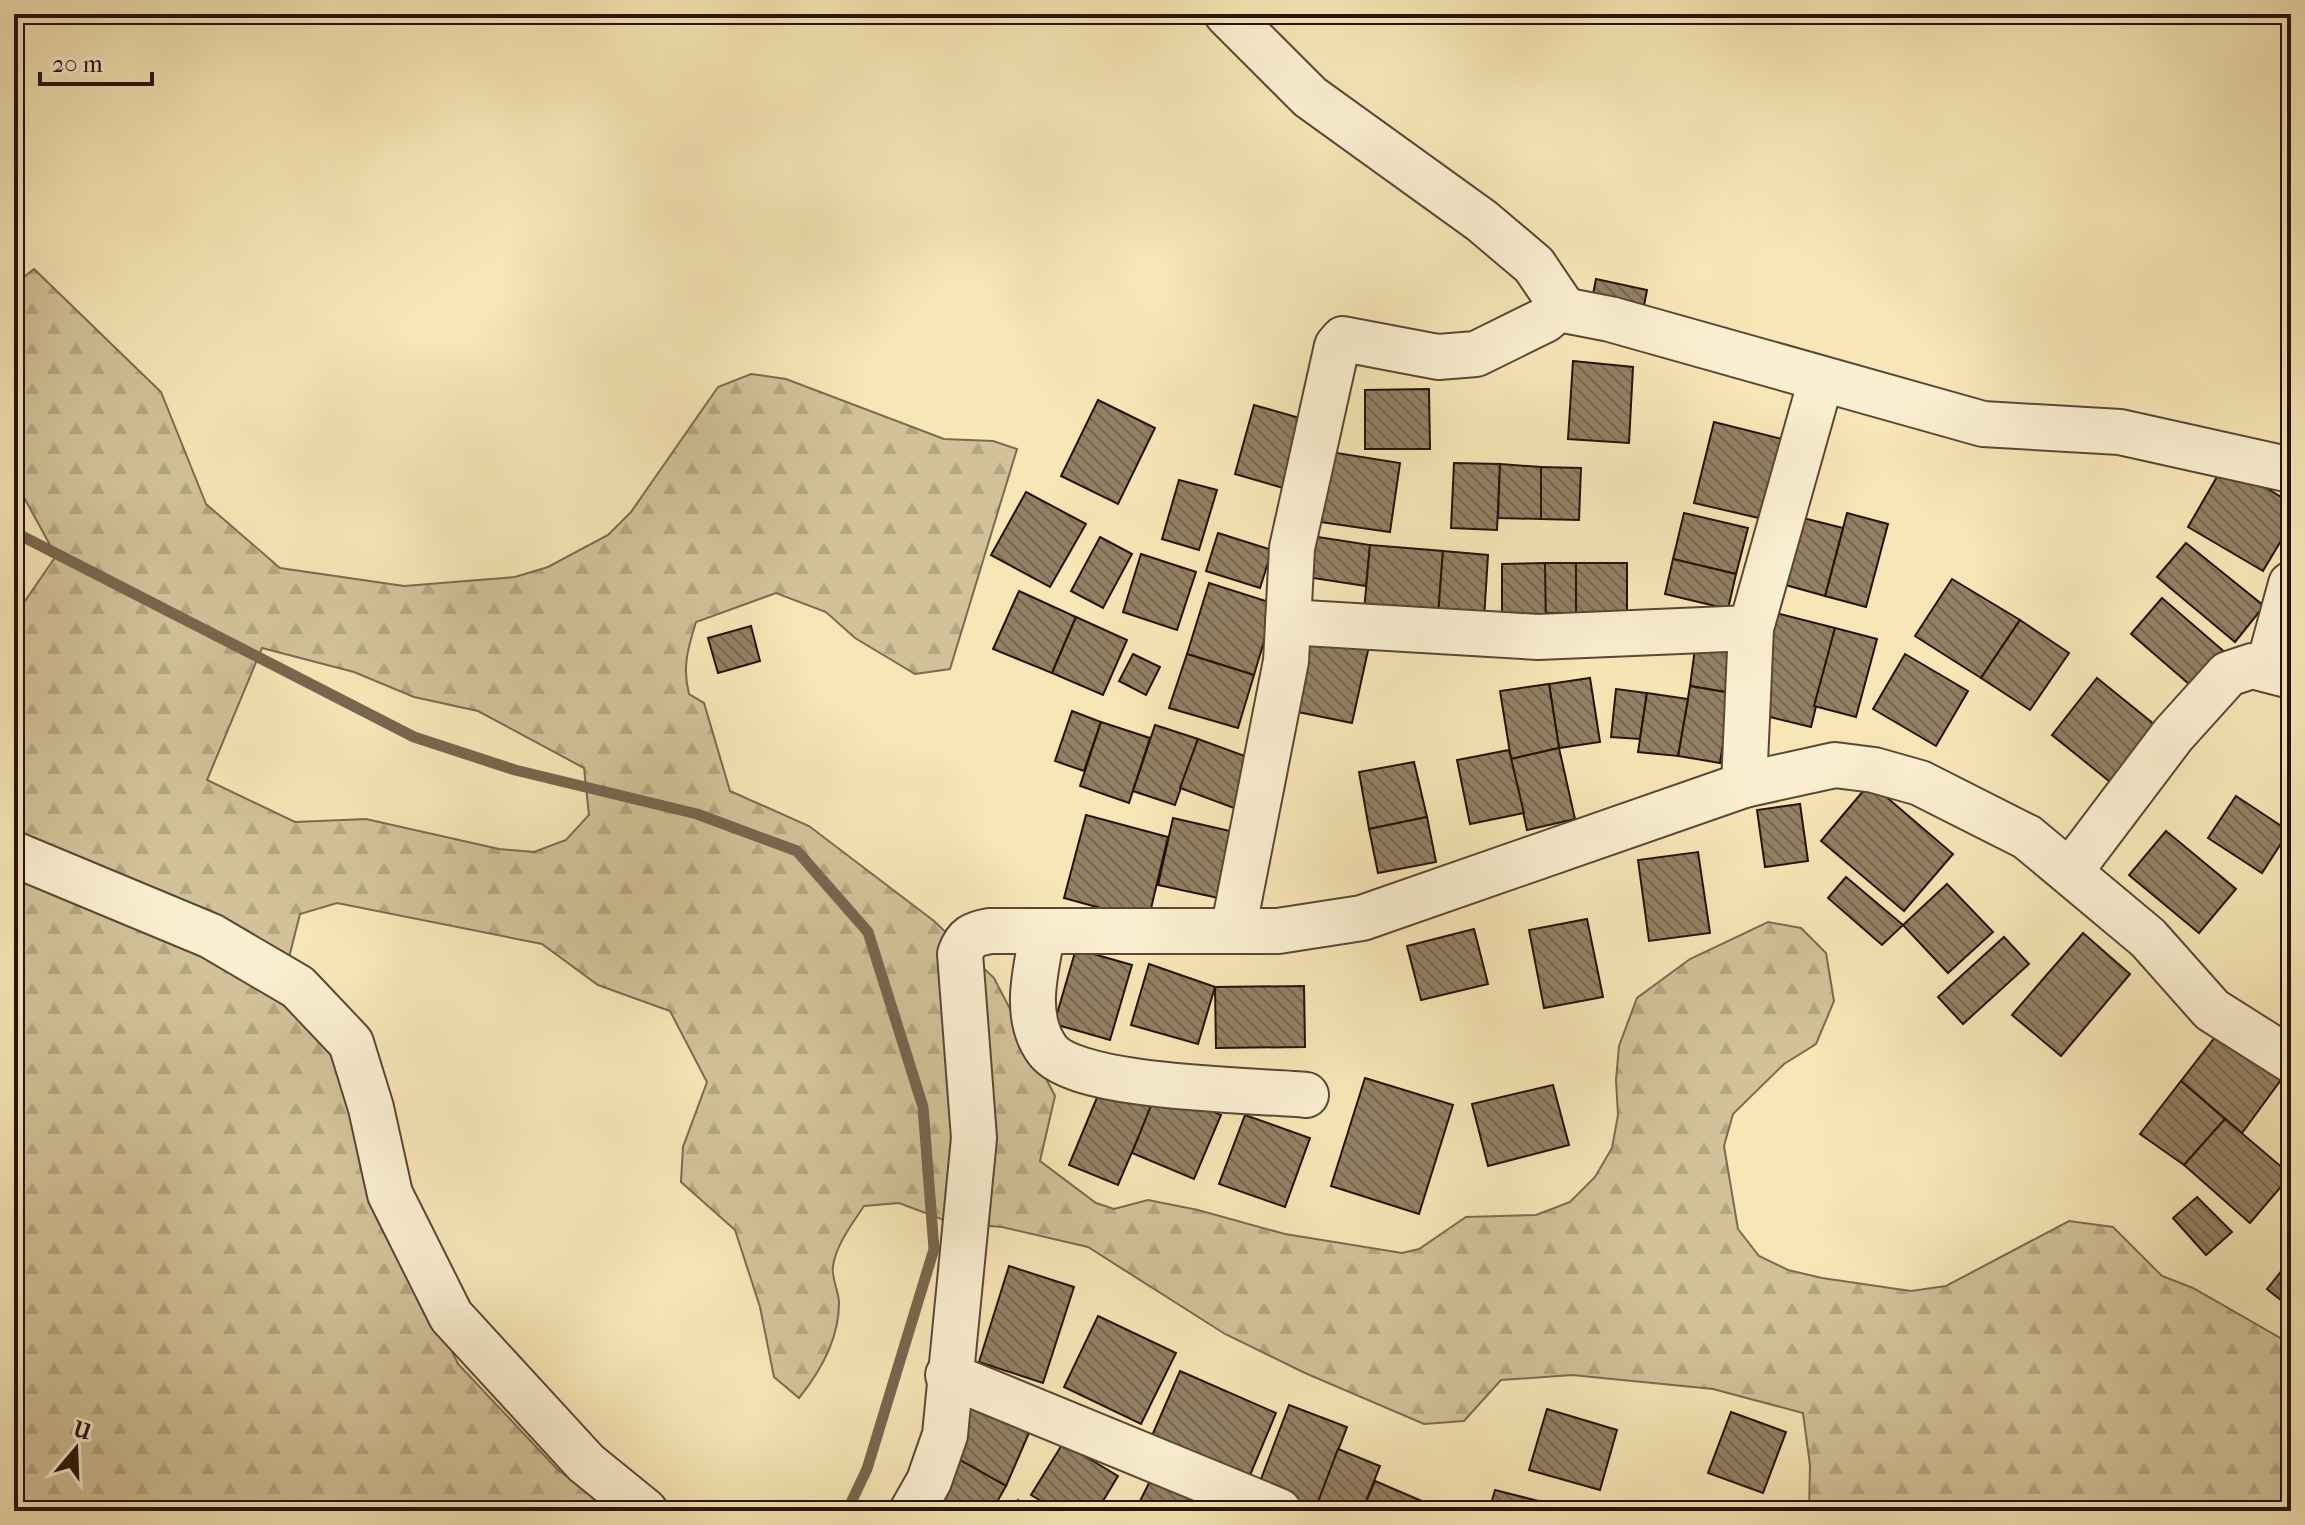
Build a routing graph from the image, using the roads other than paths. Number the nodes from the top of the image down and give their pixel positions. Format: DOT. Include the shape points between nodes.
graph roads {
  1 [pos="1227,14"];
  2 [pos="1559,309"];
  3 [pos="1821,380"];
  4 [pos="2291,470"];
  5 [pos="2291,584"];
  6 [pos="1288,622"];
  7 [pos="1751,628"];
  8 [pos="2279,672"];
  9 [pos="1744,785"];
  10 [pos="14,854"];
  11 [pos="2071,870"];
  12 [pos="1043,931"];
  13 [pos="1233,931"];
  14 [pos="2291,1060"];
  15 [pos="1306,1095"];
  16 [pos="948,1375"];
  17 [pos="645,1511"];
  18 [pos="912,1511"];
  19 [pos="1279,1511"];
  1 -- 2 [label="street" via="1310,97 1534,265"];
  2 -- 3 [label="street"];
  2 -- 6 [label="street" via="1476,354 1438,357 1347,339 1339,342 1292,548"];
  3 -- 4 [label="street" via="1983,424 2120,432"];
  3 -- 7 [label="street"];
  5 -- 8 [label="street"];
  6 -- 7 [label="street" via="1538,637"];
  6 -- 13 [label="street" via="1272,738"];
  7 -- 9 [label="street"];
  8 -- 11 [label="street" via="2252,666 2228,674 2173,735"];
  9 -- 11 [label="street" via="1835,765 1874,770 1957,799 2027,837"];
  9 -- 13 [label="street" via="1362,918 1278,931"];
  10 -- 17 [label="street" via="211,936 298,987 351,1043 390,1194 451,1316 586,1463"];
  11 -- 14 [label="street" via="2148,938 2212,1010"];
  12 -- 13 [label="street"];
  12 -- 15 [label="street" via="1032,991 1041,1037 1050,1053 1116,1080"];
  12 -- 16 [label="street" via="973,934 960,954 974,1138"];
  16 -- 18 [label="street" via="945,1435"];
  16 -- 19 [label="street"];
}
